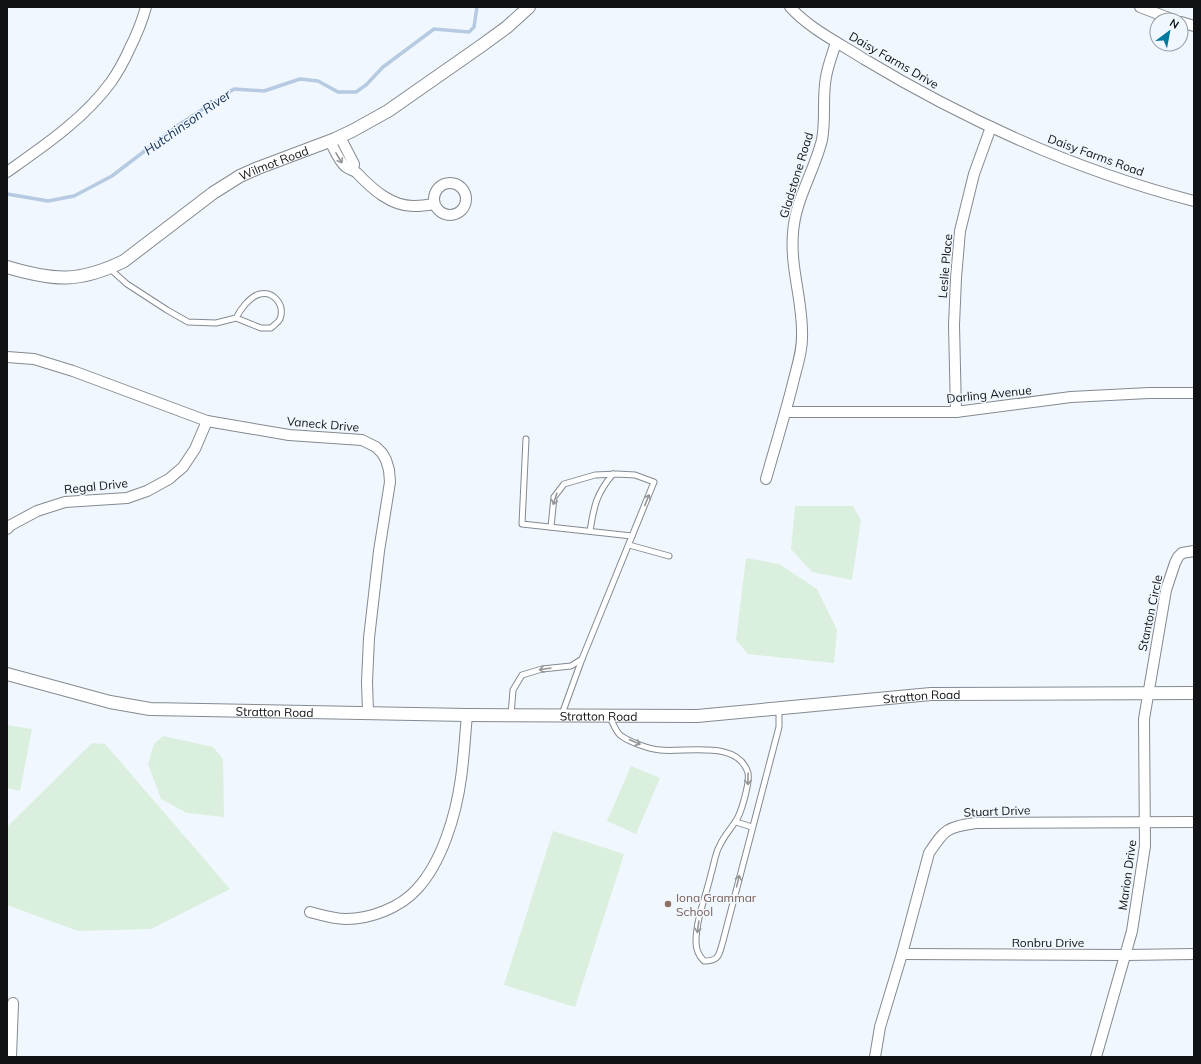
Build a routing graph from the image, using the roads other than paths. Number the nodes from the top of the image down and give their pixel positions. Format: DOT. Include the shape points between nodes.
graph roads {
  1 [pos="146,7"];
  2 [pos="529,7"];
  3 [pos="790,7"];
  4 [pos="1140,7"];
  5 [pos="1153,12"];
  6 [pos="836,42"];
  7 [pos="991,127"];
  8 [pos="335,139"];
  9 [pos="7,172"];
  10 [pos="1194,201"];
  11 [pos="434,204"];
  12 [pos="7,267"];
  13 [pos="109,268"];
  14 [pos="236,318"];
  15 [pos="7,357"];
  16 [pos="1194,393"];
  17 [pos="786,412"];
  18 [pos="956,412"];
  19 [pos="207,422"];
  20 [pos="526,439"];
  21 [pos="613,474"];
  22 [pos="766,479"];
  23 [pos="551,527"];
  24 [pos="7,529"];
  25 [pos="590,532"];
  26 [pos="632,536"];
  27 [pos="629,545"];
  28 [pos="1194,551"];
  29 [pos="669,556"];
  30 [pos="582,660"];
  31 [pos="7,674"];
  32 [pos="1147,692"];
  33 [pos="1194,693"];
  34 [pos="779,709"];
  35 [pos="368,712"];
  36 [pos="467,715"];
  37 [pos="511,715"];
  38 [pos="562,715"];
  39 [pos="609,716"];
  40 [pos="736,822"];
  41 [pos="1145,822"];
  42 [pos="1194,822"];
  43 [pos="752,827"];
  44 [pos="310,912"];
  45 [pos="902,954"];
  46 [pos="1194,954"];
  47 [pos="1126,955"];
  48 [pos="13,1003"];
  49 [pos="11,1057"];
  50 [pos="875,1057"];
  51 [pos="1096,1057"];
  1 -- 9 [label="street" via="139,31 119,70 94,103 38,151"];
  2 -- 8 [label="street, Wilmot Road" via="507,27 388,111"];
  3 -- 6 [label="street, Daisy Farms Drive"];
  4 -- 5 [label="street"];
  6 -- 7 [label="street, Daisy Farms Drive" via="896,78"];
  6 -- 17 [label="street, Gladstone Road" via="826,77 822,141 794,220 792,251 802,315 802,334 800,355"];
  7 -- 10 [label="street, Daisy Farms Road" via="1074,163"];
  7 -- 18 [label="street, Leslie Place" via="974,174 960,231 954,325"];
  8 -- 11 [label="street" via="354,164 353,170 386,198 416,206"];
  8 -- 13 [label="street, Wilmot Road" via="240,176 213,193 124,261"];
  12 -- 13 [label="street, Wilmot Road" via="52,278 82,277"];
  13 -- 14 [label="lane" via="127,284 188,322 216,323"];
  14 -- 14 [label="lane" via="261,328 271,328 279,320 282,311 279,301 268,293 258,294 242,307"];
  15 -- 19 [label="street, Vaneck Drive" via="34,359 73,371"];
  16 -- 18 [label="street, Darling Avenue" via="1071,397"];
  17 -- 18 [label="street, Darling Avenue"];
  17 -- 22 [label="street, Gladstone Road"];
  19 -- 24 [label="street, Regal Drive" via="195,449 183,467 169,479 147,491 127,498 65,502 37,511"];
  19 -- 35 [label="street, Vaneck Drive" via="289,435 362,440 376,447 386,460 390,482 369,638"];
  20 -- 23 [label="lane" via="522,524"];
  21 -- 23 [label="lane, one-way" via="595,475 564,484 554,497"];
  21 -- 25 [label="lane" via="603,485 594,504"];
  26 -- 21 [label="lane, one-way" via="654,482 635,475"];
  23 -- 25 [label="lane"];
  25 -- 26 [label="lane"];
  26 -- 27 [label="lane"];
  27 -- 29 [label="lane"];
  27 -- 30 [label="lane"];
  28 -- 32 [label="street, Stanton Circle" via="1182,553 1175,563 1166,590"];
  30 -- 37 [label="lane, one-way" via="571,666 542,669 522,675 513,690"];
  30 -- 38 [label="lane"];
  31 -- 35 [label="street, Stratton Road" via="110,702 150,709"];
  32 -- 33 [label="street, Stratton Road"];
  32 -- 34 [label="street, Stratton Road" via="931,694"];
  32 -- 41 [label="street, Marion Drive" via="1144,719"];
  34 -- 39 [label="street, Stratton Road" via="697,716"];
  34 -- 43 [label="lane" via="779,727"];
  35 -- 36 [label="street, Stratton Road"];
  36 -- 37 [label="street, Stratton Road"];
  36 -- 44 [label="street" via="461,779 454,813 445,841 426,878 416,890 391,908 372,916 345,919"];
  37 -- 38 [label="street, Stratton Road"];
  38 -- 39 [label="street, Stratton Road"];
  39 -- 40 [label="lane, one-way" via="621,736 648,748 676,751 712,750 739,760 748,772 749,780"];
  40 -- 43 [label="lane"];
  40 -- 43 [label="lane, one-way" via="730,827 719,846 698,924 696,943 699,956 704,961 712,961 719,954"];
  41 -- 42 [label="street, Stuart Drive"];
  41 -- 45 [label="street, Stuart Drive" via="976,824 955,826 946,830 929,854"];
  41 -- 47 [label="street, Marion Drive" via="1144,853"];
  45 -- 47 [label="street, Ronbru Drive"];
  45 -- 50 [label="street, Stuart Drive" via="880,1027"];
  46 -- 47 [label="street, Ronbru Drive"];
  47 -- 51 [label="street, Marion Drive"];
  48 -- 49 [label="street"];
}
